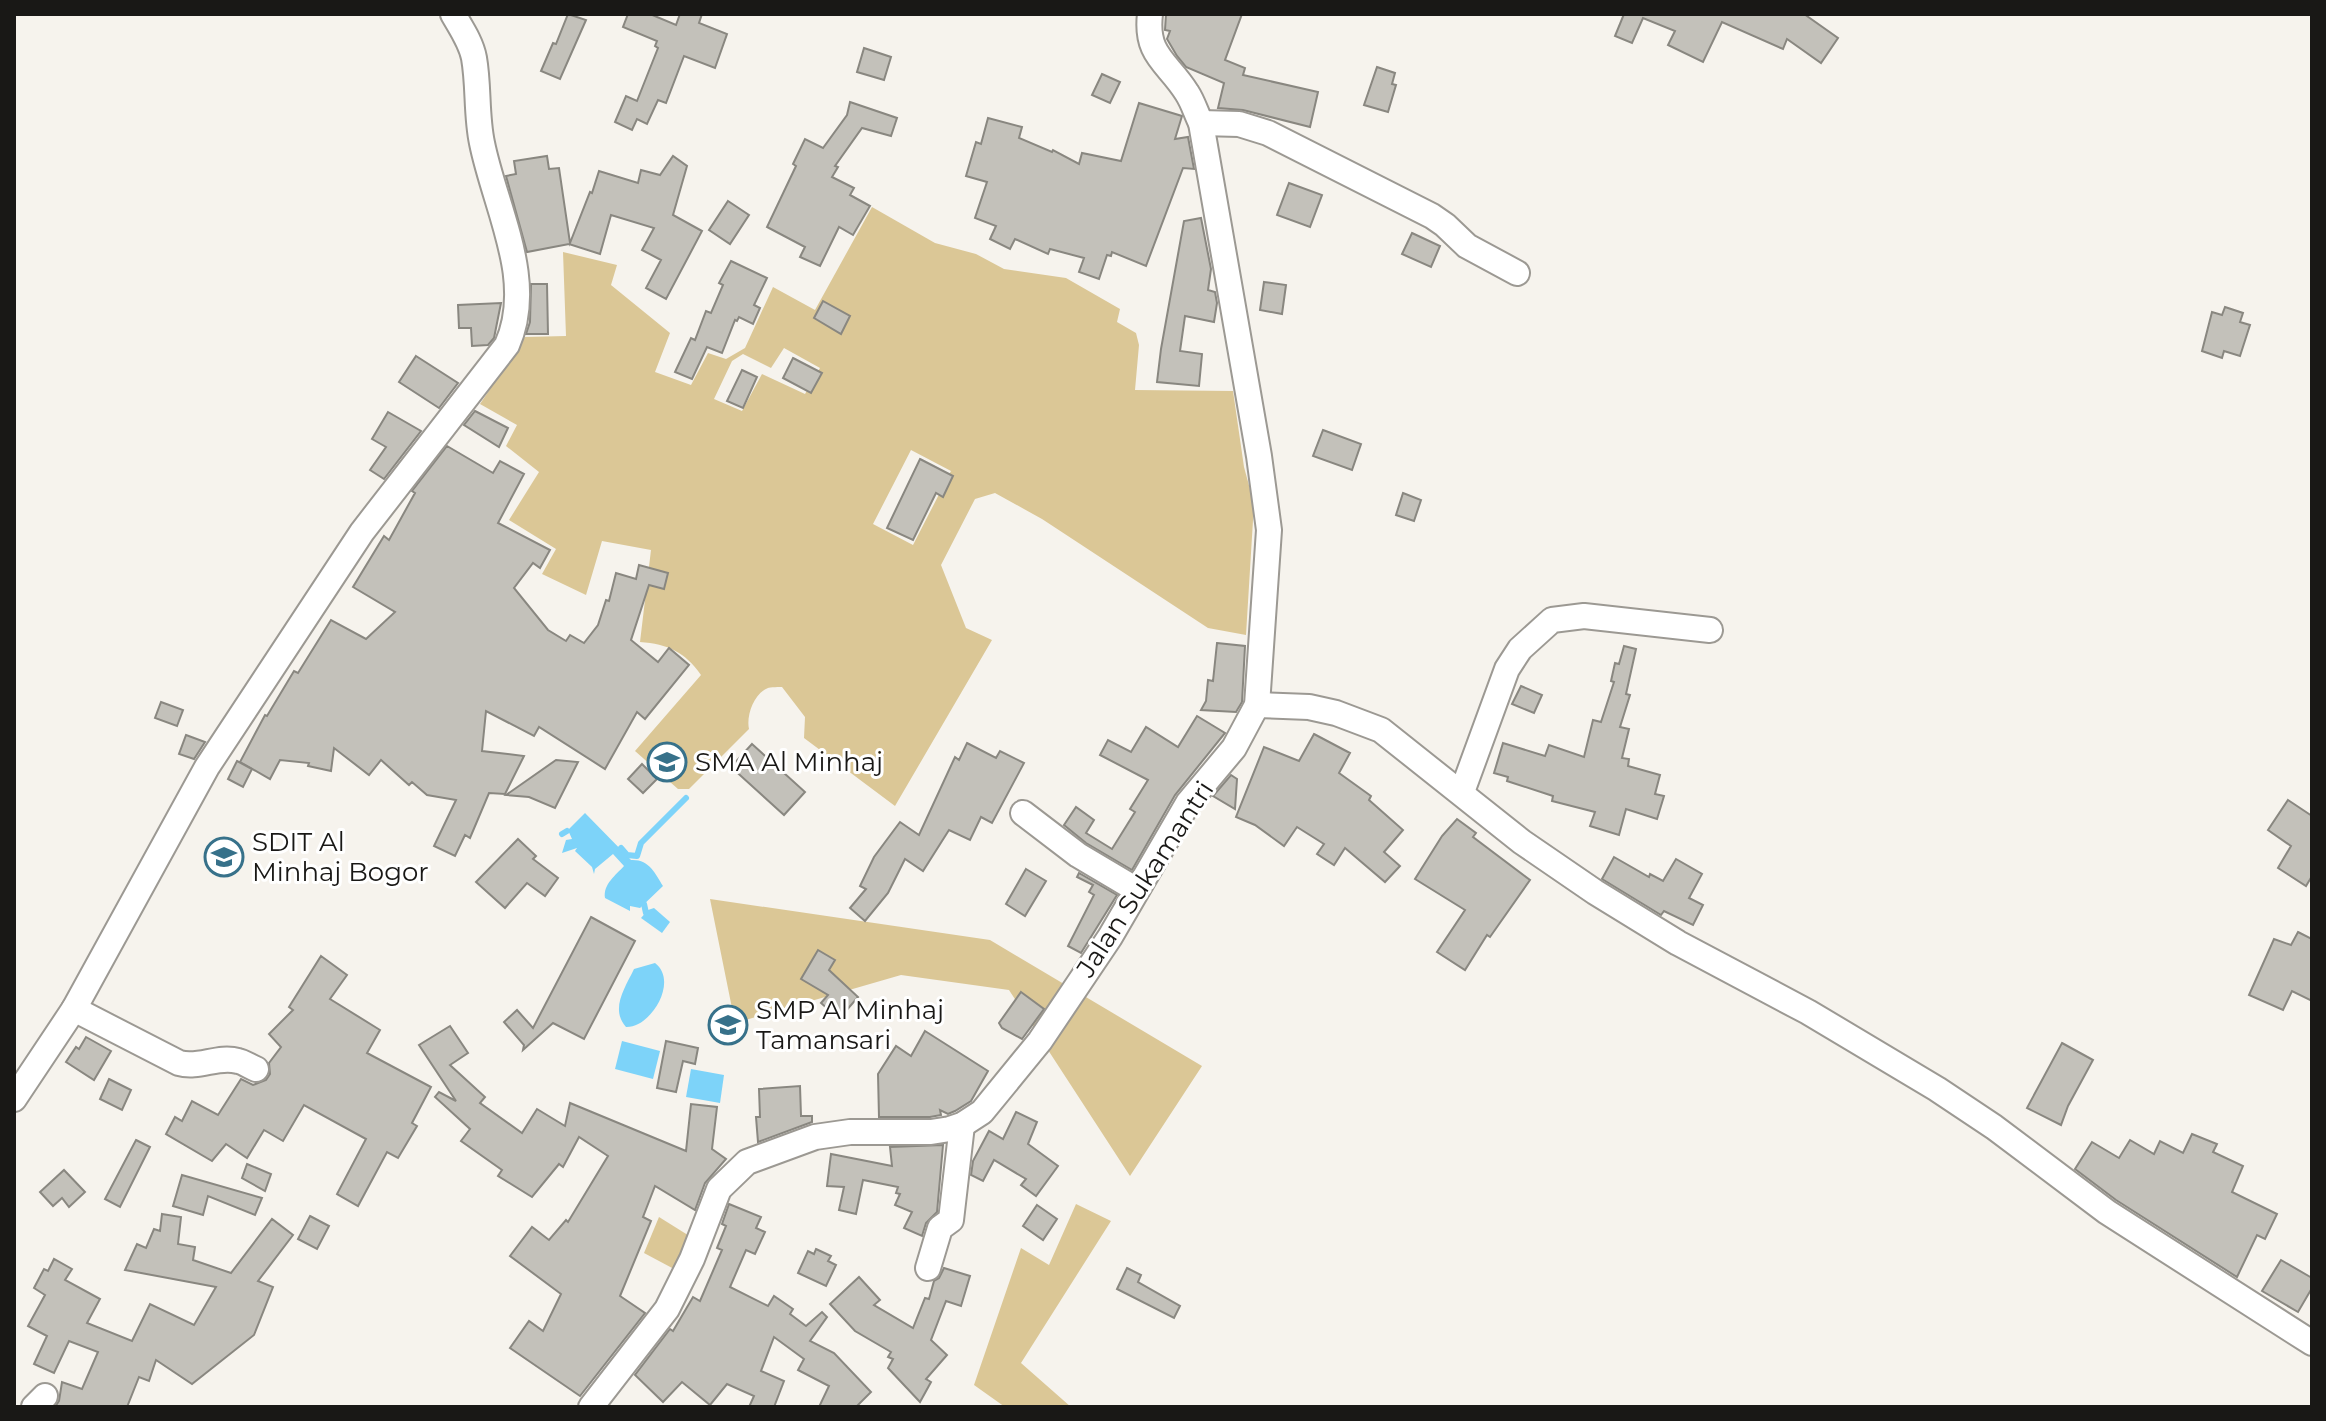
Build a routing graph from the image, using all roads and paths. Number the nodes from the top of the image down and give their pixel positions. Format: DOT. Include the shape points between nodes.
graph roads {
  1 [pos="1150,14"];
  2 [pos="460,18"];
  3 [pos="1201,123"];
  4 [pos="1517,273"];
  5 [pos="1710,630"];
  6 [pos="1257,705"];
  7 [pos="1462,792"];
  8 [pos="1023,813"];
  9 [pos="1137,890"];
  10 [pos="74,1009"];
  11 [pos="256,1069"];
  12 [pos="14,1099"];
  13 [pos="962,1125"];
  14 [pos="928,1268"];
  15 [pos="2312,1343"];
  16 [pos="591,1407"];
  1 -- 3 [label="street, Jalan Sukamantri" via="1151,45 1187,93"];
  2 -- 10 [label="street" via="474,57 481,141 514,262 515,328 362,532 207,767"];
  3 -- 4 [label="street" via="1239,124 1268,133 1432,216 1467,246"];
  3 -- 6 [label="street, Jalan Sukamantri" via="1269,530"];
  5 -- 7 [label="street" via="1584,616 1552,620 1507,669"];
  6 -- 7 [label="street" via="1309,707 1381,730"];
  6 -- 9 [label="street, Jalan Sukamantri" via="1234,748 1188,803"];
  7 -- 15 [label="street" via="1595,892 1937,1089 2107,1212"];
  8 -- 9 [label="street" via="1078,855"];
  9 -- 13 [label="street, Jalan Sukamantri" via="1040,1041 982,1112"];
  10 -- 11 [label="street" via="189,1066 224,1059"];
  10 -- 12 [label="street"];
  13 -- 14 [label="street" via="951,1220 940,1228"];
  13 -- 16 [label="street" via="931,1132 826,1135 747,1162 719,1189 667,1309"];
}
